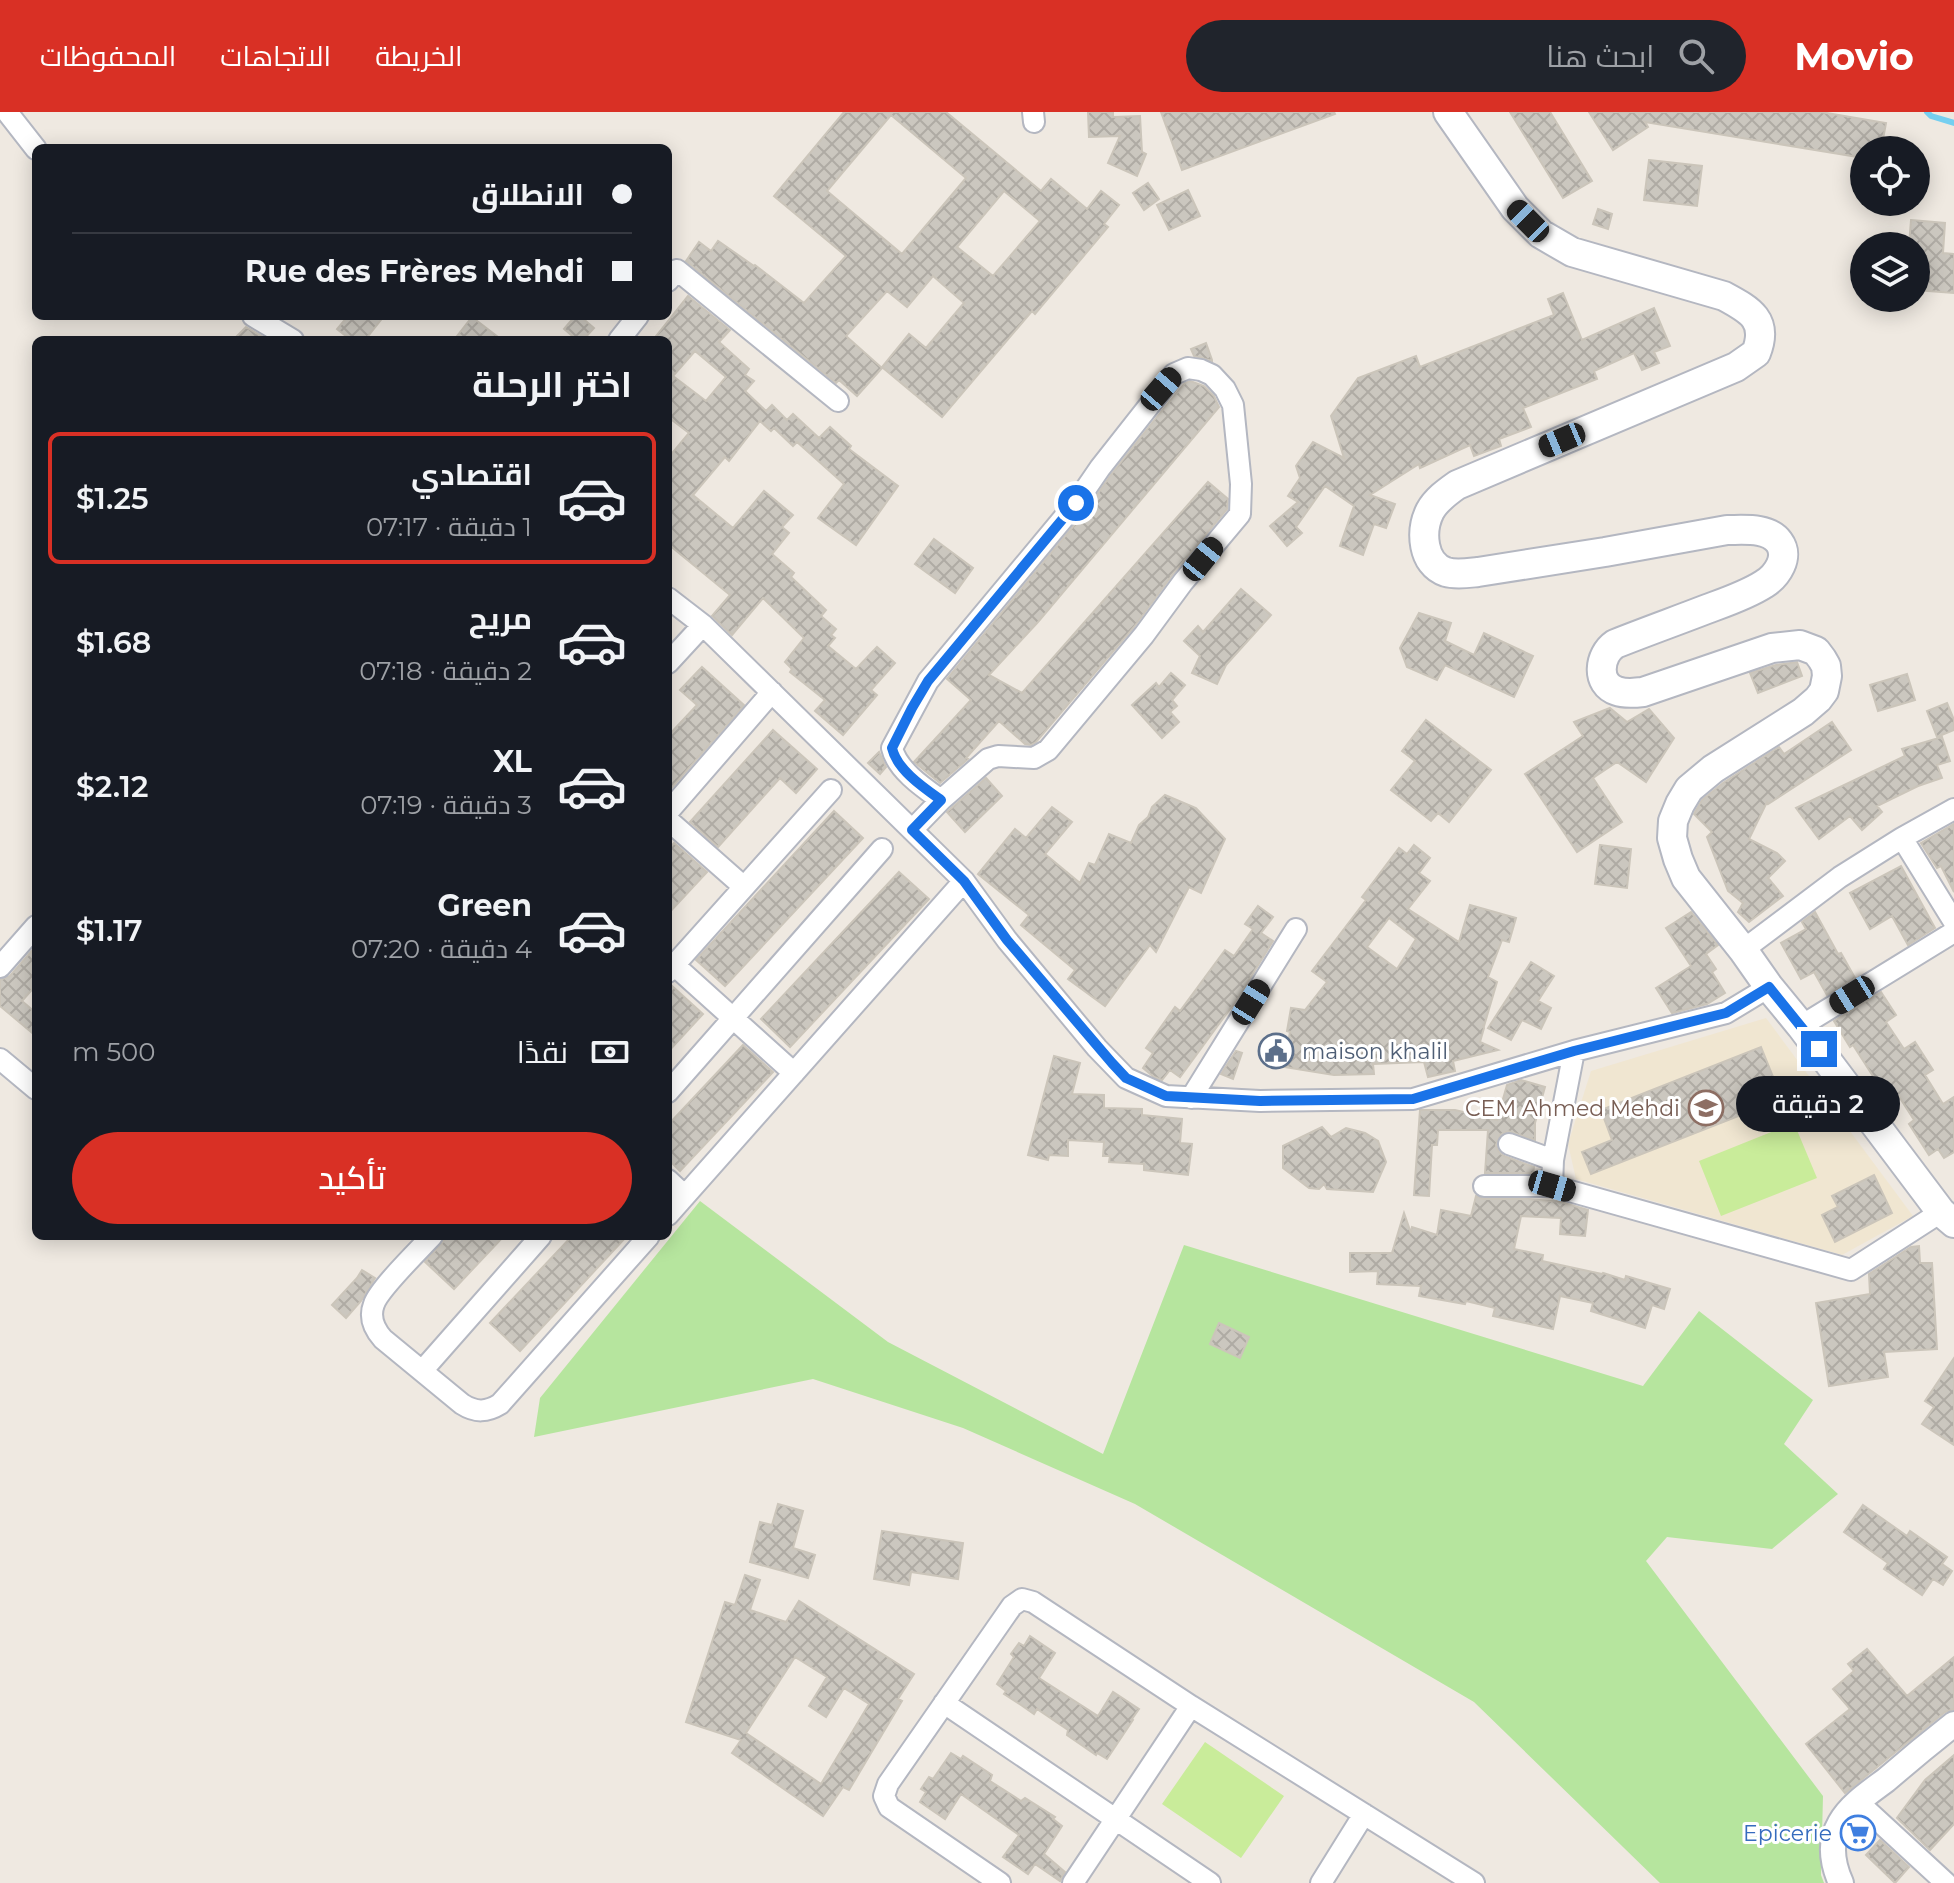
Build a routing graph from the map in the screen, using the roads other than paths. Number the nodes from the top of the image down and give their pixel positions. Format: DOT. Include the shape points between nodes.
graph roads {
  1 [pos="7,112"];
  2 [pos="1448,112"];
  3 [pos="32,144"];
  4 [pos="672,276"];
  5 [pos="260,320"];
  6 [pos="635,320"];
  7 [pos="286,336"];
  8 [pos="622,336"];
  9 [pos="838,401"];
  10 [pos="672,601"];
  11 [pos="703,625"];
  12 [pos="672,659"];
  13 [pos="772,692"];
  14 [pos="831,790"];
  15 [pos="941,800"];
  16 [pos="672,807"];
  17 [pos="1954,809"];
  18 [pos="672,824"];
  19 [pos="912,830"];
  20 [pos="1902,838"];
  21 [pos="882,849"];
  22 [pos="964,881"];
  23 [pos="744,887"];
  24 [pos="1954,922"];
  25 [pos="1296,929"];
  26 [pos="32,931"];
  27 [pos="1954,932"];
  28 [pos="1743,950"];
  29 [pos="0,967"];
  30 [pos="672,968"];
  31 [pos="672,970"];
  32 [pos="1769,987"];
  33 [pos="733,1018"];
  34 [pos="1801,1026"];
  35 [pos="1574,1051"];
  36 [pos="0,1059"];
  37 [pos="794,1073"];
  38 [pos="32,1086"];
  39 [pos="672,1087"];
  40 [pos="1191,1098"];
  41 [pos="1509,1144"];
  42 [pos="1553,1160"];
  43 [pos="672,1184"];
  44 [pos="1484,1186"];
  45 [pos="1552,1186"];
  46 [pos="685,1196"];
  47 [pos="672,1211"];
  48 [pos="1947,1217"];
  49 [pos="428,1240"];
  50 [pos="537,1240"];
  51 [pos="645,1240"];
  52 [pos="422,1371"];
  53 [pos="944,1703"];
  54 [pos="1191,1706"];
  55 [pos="1954,1724"];
  56 [pos="1858,1802"];
  57 [pos="1364,1814"];
  58 [pos="1115,1819"];
  59 [pos="1000,1883"];
  60 [pos="1073,1883"];
  61 [pos="1210,1883"];
  62 [pos="1321,1883"];
  63 [pos="1474,1883"];
  64 [pos="1841,1883"];
  65 [pos="1946,1883"];
  1 -- 3 [label="street"];
  2 -- 28 [label="main road" via="1515,208 1541,234 1572,252 1724,296 1754,314 1759,326 1756,353 1736,367 1457,485 1431,509 1424,540 1435,565 1459,573 1727,530 1768,533 1781,544 1779,568 1765,584 1615,644 1601,663 1608,687 1627,693 1655,689 1790,645 1816,651 1826,666 1826,685 1818,699 1689,789 1673,821 1672,838 1686,878"];
  4 -- 9 [label="street" via="677,270"];
  5 -- 7 [label="street"];
  6 -- 8 [label="street"];
  10 -- 11 [label="street"];
  11 -- 12 [label="street"];
  11 -- 13 [label="street"];
  13 -- 16 [label="street"];
  13 -- 19 [label="street"];
  14 -- 23 [label="street"];
  15 -- 15 [label="street" via="988,759 1034,758 1048,750 1240,514 1233,405 1212,375 1188,368 1174,374 1076,503 928,681 892,748 904,769"];
  15 -- 19 [label="street"];
  17 -- 20 [label="street"];
  18 -- 23 [label="street"];
  19 -- 22 [label="street"];
  20 -- 24 [label="street"];
  20 -- 28 [label="street"];
  21 -- 33 [label="street"];
  22 -- 37 [label="street"];
  22 -- 40 [label="street" via="1007,940 1126,1078 1166,1096"];
  23 -- 30 [label="street"];
  25 -- 40 [label="street"];
  26 -- 29 [label="street"];
  27 -- 34 [label="street"];
  28 -- 32 [label="main road"];
  31 -- 33 [label="street"];
  32 -- 34 [label="main road"];
  32 -- 35 [label="street" via="1726,1013"];
  33 -- 37 [label="street"];
  33 -- 39 [label="street"];
  34 -- 48 [label="main road"];
  35 -- 40 [label="street" via="1413,1099"];
  35 -- 42 [label="street"];
  36 -- 38 [label="street"];
  37 -- 46 [label="street"];
  41 -- 42 [label="street"];
  42 -- 45 [label="street"];
  43 -- 46 [label="street"];
  44 -- 45 [label="street"];
  45 -- 48 [label="street" via="1851,1270"];
  46 -- 47 [label="street"];
  49 -- 52 [label="street" via="378,1297 372,1312 378,1334"];
  50 -- 52 [label="street"];
  51 -- 52 [label="street" via="500,1404 484,1411 469,1408"];
  53 -- 54 [label="street" via="1022,1599"];
  53 -- 58 [label="street"];
  53 -- 59 [label="street" via="884,1796 889,1807"];
  54 -- 57 [label="street"];
  54 -- 58 [label="street"];
  55 -- 56 [label="street"];
  56 -- 64 [label="street" via="1835,1833 1833,1859"];
  56 -- 65 [label="street"];
  57 -- 62 [label="street"];
  57 -- 63 [label="street"];
  58 -- 60 [label="street"];
  58 -- 61 [label="street"];
}
